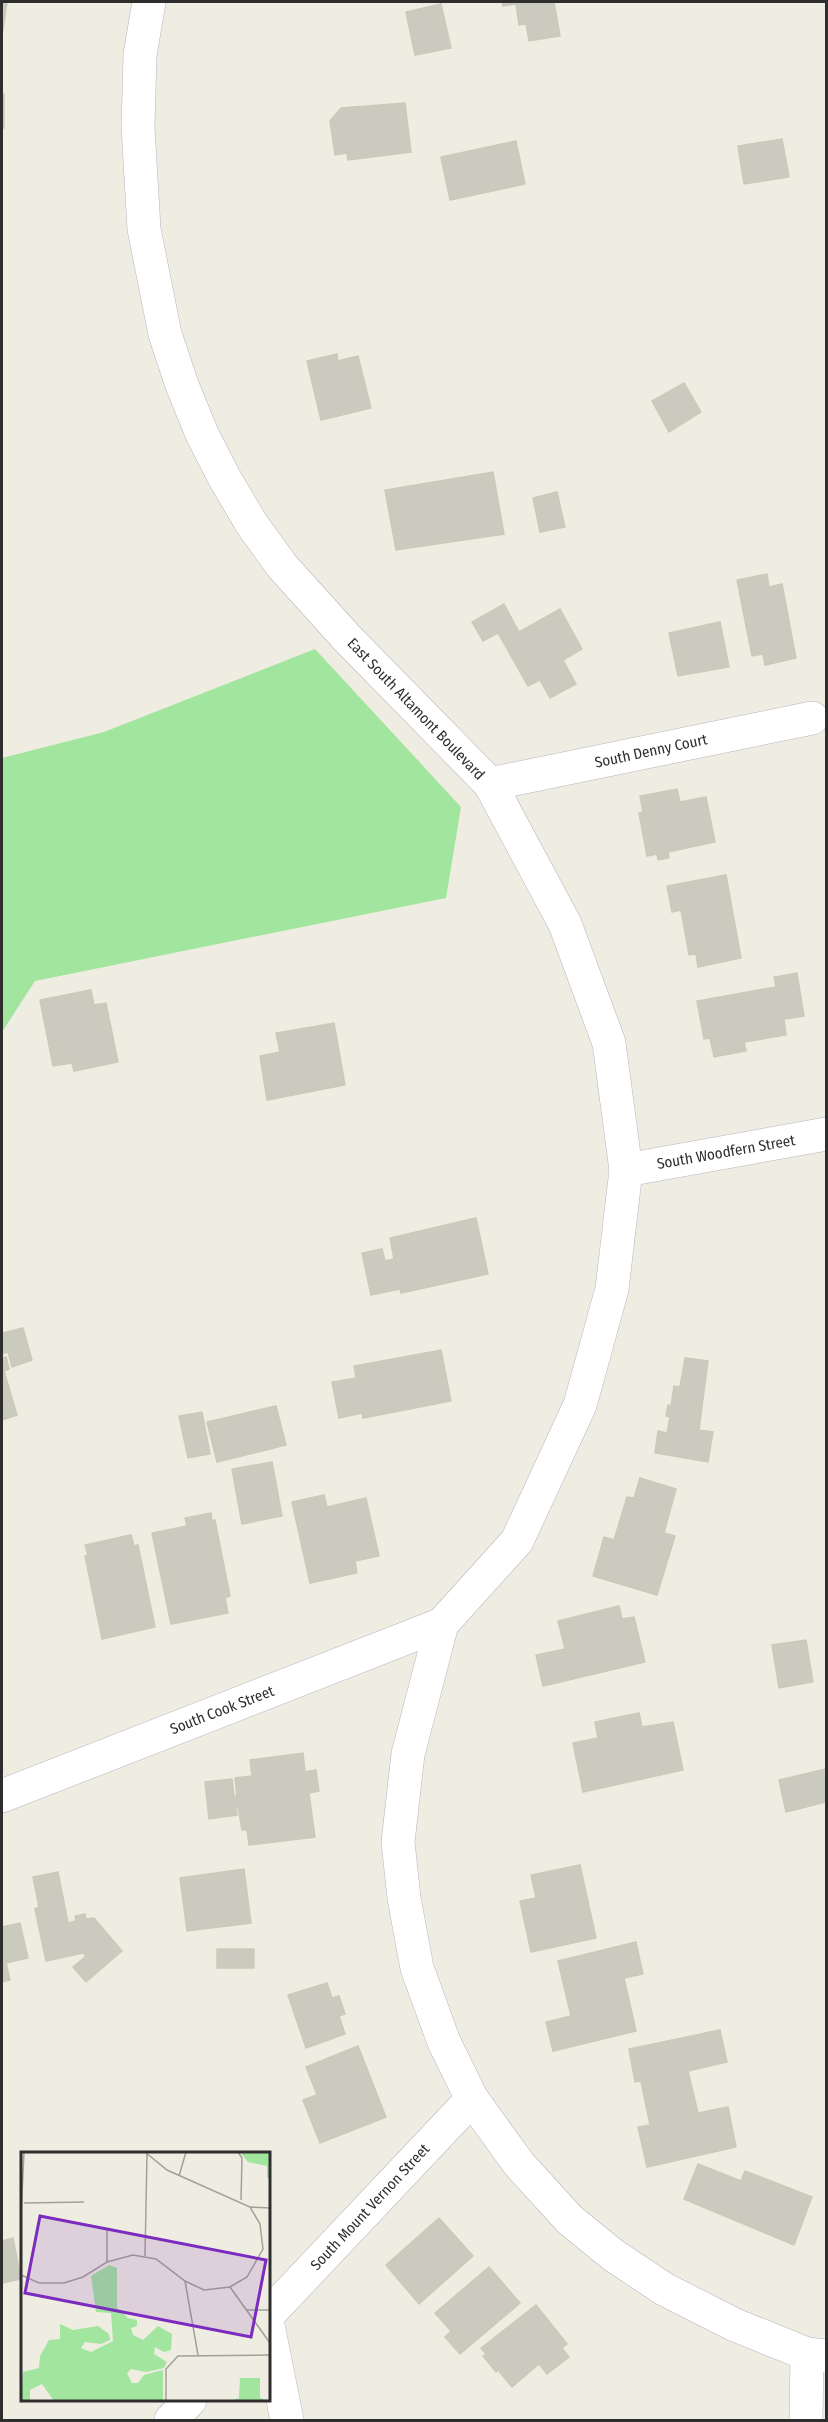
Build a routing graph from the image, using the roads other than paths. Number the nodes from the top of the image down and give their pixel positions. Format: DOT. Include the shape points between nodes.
graph roads {
  1 [pos="148,2"];
  2 [pos="812,718"];
  3 [pos="490,784"];
  4 [pos="826,1134"];
  5 [pos="626,1170"];
  6 [pos="442,1624"];
  7 [pos="2,1796"];
  8 [pos="472,2099"];
  9 [pos="270,2313"];
  10 [pos="270,2335"];
  11 [pos="817,2355"];
  12 [pos="189,2401"];
  13 [pos="171,2421"];
  14 [pos="287,2421"];
  15 [pos="806,2421"];
  1 -- 3 [label="street, East South Altamont Boulevard" via="140,55 138,127 144,229 165,333 202,434 251,523 282,566"];
  2 -- 3 [label="street, South Denny Court"];
  3 -- 5 [label="street, East South Altamont Boulevard" via="565,924 609,1043"];
  4 -- 5 [label="street, South Woodfern Street"];
  5 -- 6 [label="street, East South Altamont Boulevard" via="612,1289 580,1405 517,1541"];
  6 -- 7 [label="street, South Cook Street"];
  6 -- 8 [label="street, East South Altamont Boulevard" via="408,1754 398,1842 417,1968 444,2042"];
  8 -- 9 [label="street, South Mount Vernon Street"];
  8 -- 11 [label="street, East South Altamont Boulevard" via="519,2164 555,2204 613,2255 664,2289 725,2320"];
  10 -- 14 [label="street"];
  11 -- 15 [label="street"];
  12 -- 13 [label="street"];
}
